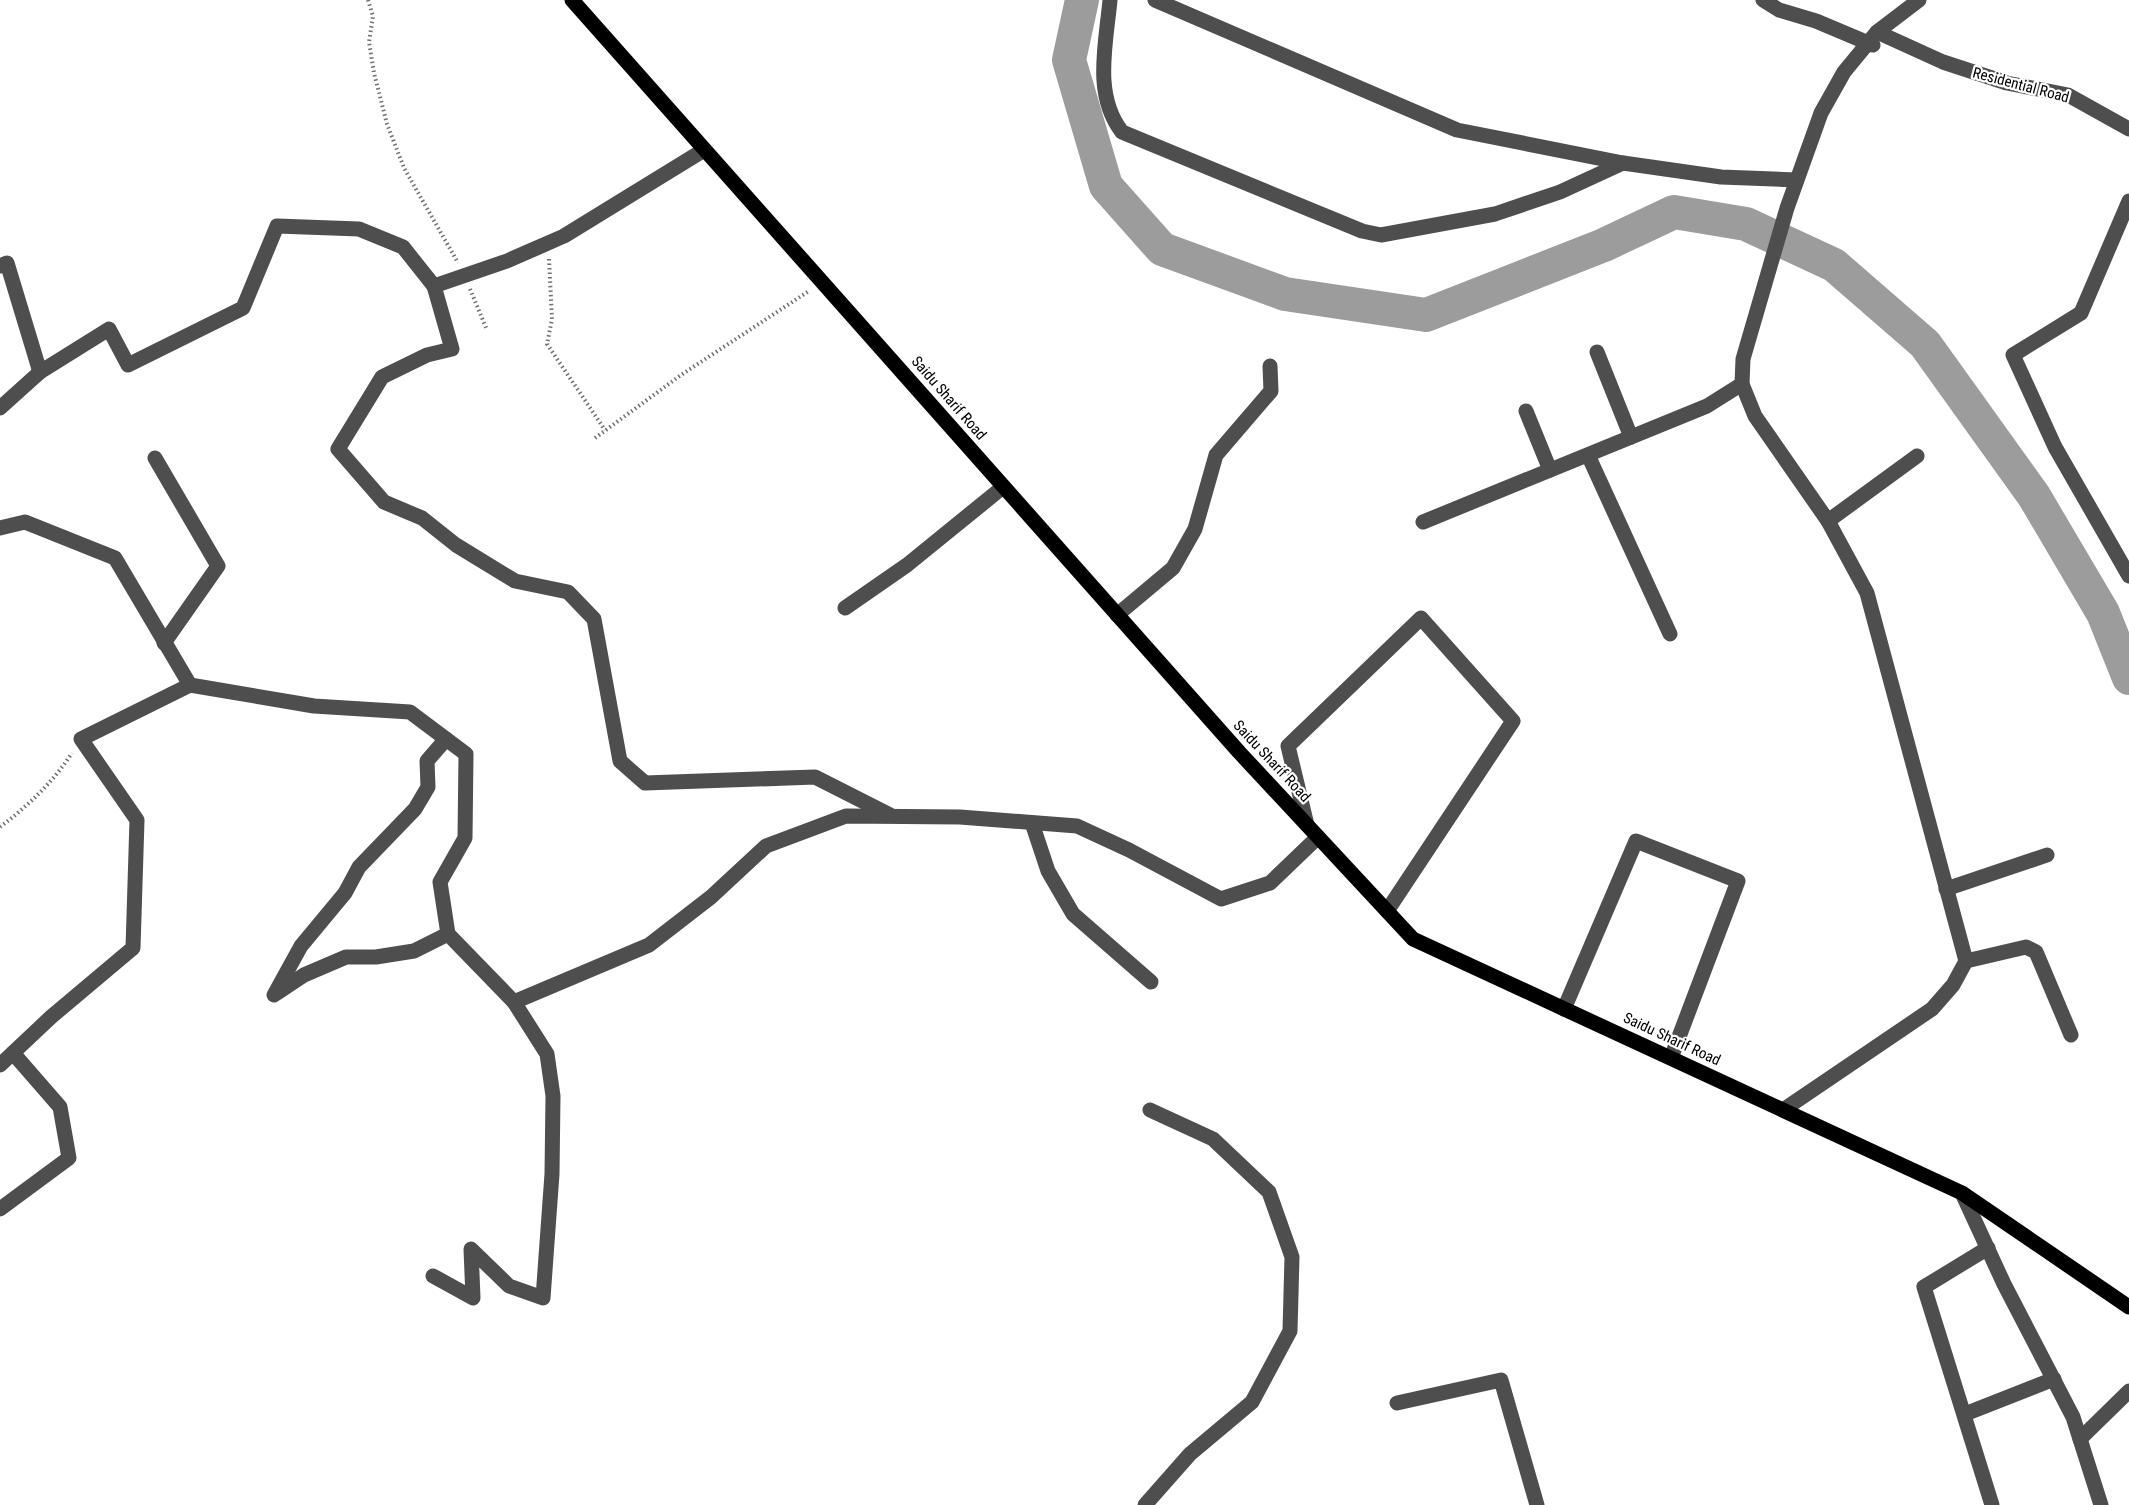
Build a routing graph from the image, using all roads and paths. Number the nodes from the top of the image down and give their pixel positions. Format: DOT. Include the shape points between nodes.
graph roads {
  1 [pos="368,0"];
  2 [pos="572,0"];
  3 [pos="1110,0"];
  4 [pos="1155,0"];
  5 [pos="1763,0"];
  6 [pos="1919,0"];
  7 [pos="1873,40"];
  8 [pos="2129,129"];
  9 [pos="704,150"];
  10 [pos="1623,163"];
  11 [pos="1796,180"];
  12 [pos="2129,201"];
  13 [pos="548,243"];
  14 [pos="0,266"];
  15 [pos="464,276"];
  16 [pos="822,283"];
  17 [pos="434,286"];
  18 [pos="487,330"];
  19 [pos="1598,352"];
  20 [pos="1270,366"];
  21 [pos="40,372"];
  22 [pos="1742,384"];
  23 [pos="0,408"];
  24 [pos="1526,411"];
  25 [pos="605,430"];
  26 [pos="1631,437"];
  27 [pos="595,438"];
  28 [pos="1588,455"];
  29 [pos="1917,456"];
  30 [pos="155,458"];
  31 [pos="1550,470"];
  32 [pos="1003,487"];
  33 [pos="1828,520"];
  34 [pos="1422,522"];
  35 [pos="0,528"];
  36 [pos="2129,576"];
  37 [pos="845,608"];
  38 [pos="1117,615"];
  39 [pos="1670,634"];
  40 [pos="164,643"];
  41 [pos="190,685"];
  42 [pos="446,739"];
  43 [pos="81,740"];
  44 [pos="893,816"];
  45 [pos="1032,823"];
  46 [pos="1307,825"];
  47 [pos="0,827"];
  48 [pos="1318,837"];
  49 [pos="2047,855"];
  50 [pos="1946,889"];
  51 [pos="1387,911"];
  52 [pos="448,934"];
  53 [pos="1966,961"];
  54 [pos="1151,982"];
  55 [pos="514,1002"];
  56 [pos="1564,1008"];
  57 [pos="2071,1035"];
  58 [pos="13,1053"];
  59 [pos="1671,1058"];
  60 [pos="0,1065"];
  61 [pos="1150,1110"];
  62 [pos="1783,1110"];
  63 [pos="1962,1193"];
  64 [pos="0,1209"];
  65 [pos="1988,1248"];
  66 [pos="433,1276"];
  67 [pos="2129,1307"];
  68 [pos="2054,1379"];
  69 [pos="2129,1391"];
  70 [pos="1397,1403"];
  71 [pos="1965,1414"];
  72 [pos="2080,1439"];
  73 [pos="1145,1505"];
  74 [pos="1537,1505"];
  75 [pos="1992,1505"];
  76 [pos="2101,1505"];
  1 -- 15 [label="path" via="373,16 369,42 387,124 404,168"];
  2 -- 9 [label="main road, Saidu Sharif Road"];
  3 -- 10 [label="street" via="1103,89 1111,118 1122,132 1362,231 1381,235 1495,214 1560,192"];
  4 -- 10 [label="street" via="1457,130"];
  5 -- 7 [label="street, Residential Road" via="1779,10"];
  6 -- 7 [label="street"];
  7 -- 8 [label="street, Residential Road" via="1986,76 2068,96"];
  7 -- 11 [label="street" via="1844,72 1821,113"];
  9 -- 13 [label="street"];
  9 -- 16 [label="main road, Saidu Sharif Road"];
  10 -- 11 [label="street" via="1720,177"];
  11 -- 22 [label="street" via="1743,358"];
  12 -- 36 [label="street" via="2081,314 2013,355 2055,447"];
  13 -- 15 [label="street"];
  13 -- 25 [label="path" via="552,319 547,344"];
  14 -- 21 [label="street" via="7,263"];
  15 -- 17 [label="street"];
  15 -- 18 [label="path"];
  16 -- 25 [label="path" via="708,356"];
  16 -- 32 [label="main road, Saidu Sharif Road"];
  17 -- 21 [label="street" via="403,247 359,229 277,226 243,308 128,365 109,329"];
  17 -- 44 [label="street" via="452,349 427,354 382,377 338,449 384,502 423,518 456,545 515,581 568,592 594,619 620,761 645,783 815,777"];
  19 -- 26 [label="street"];
  20 -- 38 [label="street" via="1271,391 1216,456 1195,529 1173,568"];
  21 -- 23 [label="street"];
  22 -- 26 [label="street" via="1707,406"];
  22 -- 33 [label="street" via="1755,416"];
  24 -- 31 [label="street"];
  25 -- 27 [label="path"];
  26 -- 28 [label="street"];
  28 -- 31 [label="street"];
  28 -- 39 [label="street"];
  29 -- 33 [label="street"];
  30 -- 40 [label="street" via="218,566"];
  31 -- 34 [label="street"];
  32 -- 37 [label="street" via="907,565"];
  32 -- 38 [label="main road, Saidu Sharif Road"];
  33 -- 50 [label="street" via="1867,593"];
  35 -- 40 [label="street" via="25,522 115,558"];
  38 -- 46 [label="main road, Saidu Sharif Road"];
  40 -- 41 [label="street"];
  41 -- 42 [label="street" via="314,706 410,712"];
  41 -- 43 [label="street"];
  42 -- 52 [label="street" via="466,754 465,837 440,882"];
  42 -- 52 [label="street" via="427,761 428,786 415,809 359,867 345,893 301,946 274,994 304,975 346,957 414,951"];
  43 -- 47 [label="path" via="57,776"];
  43 -- 58 [label="street" via="137,820 133,948"];
  44 -- 45 [label="street"];
  44 -- 55 [label="street" via="846,816 766,846 711,897 649,945"];
  45 -- 48 [label="street" via="1077,826 1221,899 1270,883"];
  45 -- 54 [label="street" via="1048,871 1073,914"];
  46 -- 48 [label="main road, Saidu Sharif Road"];
  46 -- 51 [label="street" via="1288,746 1421,618 1513,721"];
  48 -- 51 [label="main road, Saidu Sharif Road"];
  49 -- 50 [label="street"];
  50 -- 53 [label="street"];
  51 -- 56 [label="main road, Saidu Sharif Road" via="1413,939"];
  52 -- 55 [label="street"];
  53 -- 57 [label="street" via="2026,947 2036,952"];
  53 -- 62 [label="street" via="1953,985 1932,1010"];
  55 -- 66 [label="street" via="547,1054 553,1096 543,1298 509,1286 471,1250 473,1298"];
  56 -- 59 [label="main road, Saidu Sharif Road"];
  56 -- 59 [label="street" via="1636,842 1738,881"];
  58 -- 60 [label="street"];
  58 -- 64 [label="street" via="60,1107 69,1158"];
  59 -- 62 [label="main road, Saidu Sharif Road"];
  61 -- 73 [label="street" via="1213,1139 1269,1192 1292,1257 1290,1331 1252,1402 1190,1454"];
  62 -- 63 [label="main road, Saidu Sharif Road"];
  63 -- 65 [label="street"];
  63 -- 67 [label="main road, Saidu Sharif Road"];
  65 -- 68 [label="street"];
  65 -- 71 [label="street" via="1924,1287"];
  68 -- 71 [label="street"];
  68 -- 72 [label="street"];
  69 -- 72 [label="street"];
  70 -- 74 [label="street" via="1501,1380"];
  71 -- 75 [label="street"];
  72 -- 76 [label="street"];
}
